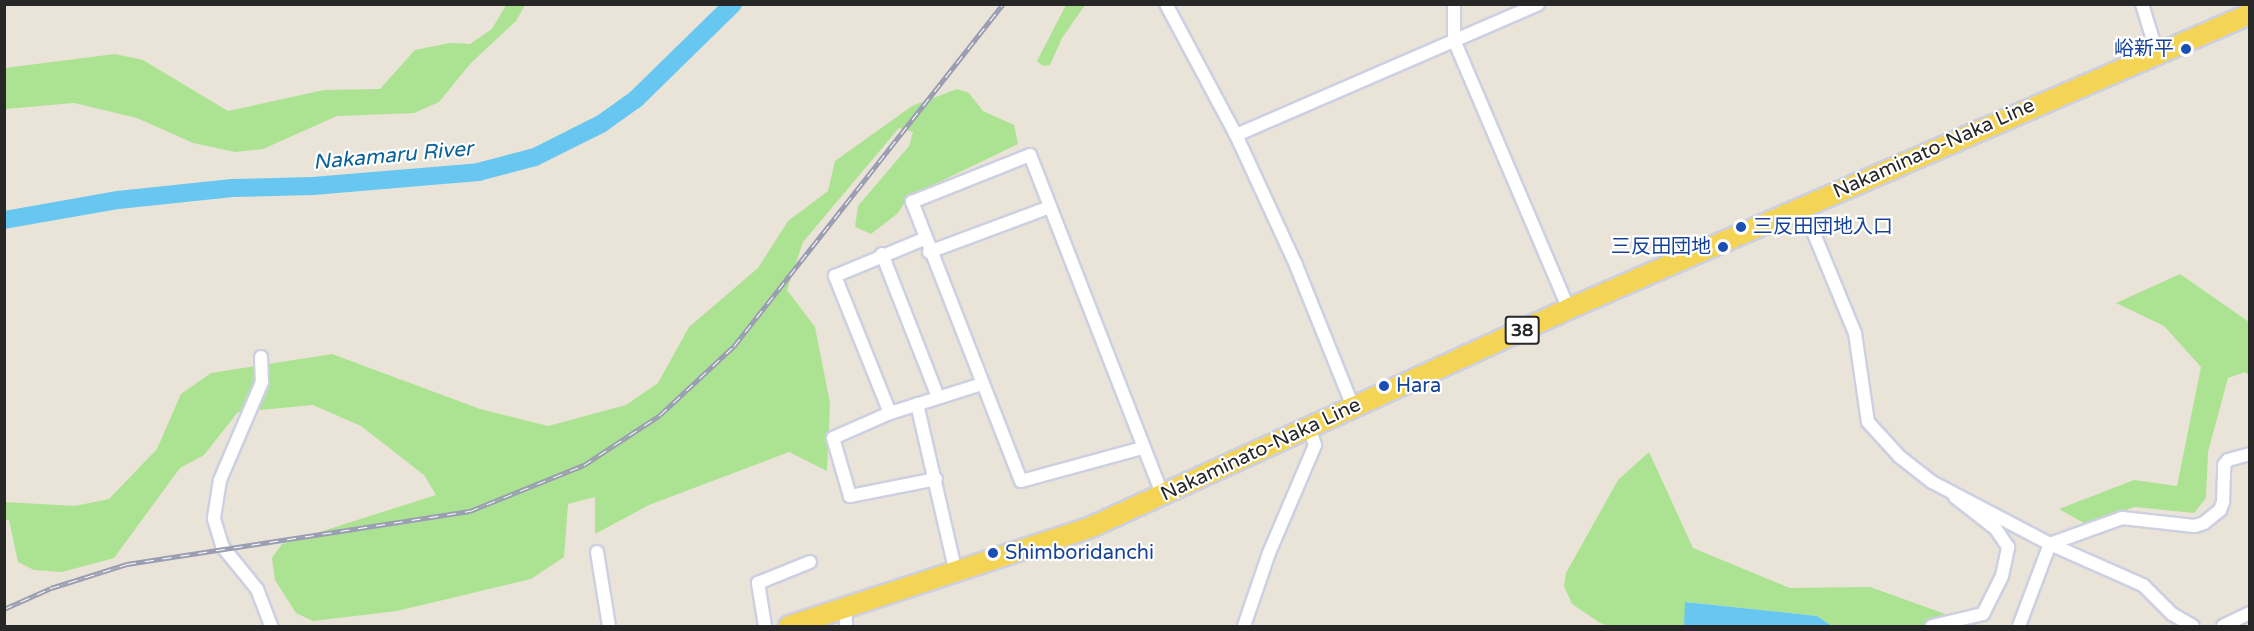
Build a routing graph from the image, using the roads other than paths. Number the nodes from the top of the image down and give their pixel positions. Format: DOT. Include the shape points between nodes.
graph roads {
  1 [pos="1166,4"];
  2 [pos="1454,4"];
  3 [pos="1538,4"];
  4 [pos="2142,4"];
  5 [pos="2248,4"];
  6 [pos="2250,12"];
  7 [pos="1454,40"];
  8 [pos="2157,53"];
  9 [pos="1236,135"];
  10 [pos="1050,207"];
  11 [pos="1803,207"];
  12 [pos="924,239"];
  13 [pos="929,252"];
  14 [pos="882,254"];
  15 [pos="1569,309"];
  16 [pos="261,357"];
  17 [pos="982,384"];
  18 [pos="938,398"];
  19 [pos="917,404"];
  20 [pos="1353,407"];
  21 [pos="890,413"];
  22 [pos="1309,428"];
  23 [pos="1142,448"];
  24 [pos="2250,454"];
  25 [pos="936,479"];
  26 [pos="1951,490"];
  27 [pos="1163,496"];
  28 [pos="2050,544"];
  29 [pos="597,552"];
  30 [pos="810,562"];
  31 [pos="956,573"];
  32 [pos="845,605"];
  33 [pos="2250,613"];
  34 [pos="608,626"];
  35 [pos="271,627"];
  36 [pos="765,627"];
  37 [pos="789,627"];
  38 [pos="846,627"];
  39 [pos="1244,627"];
  40 [pos="1932,627"];
  41 [pos="2019,627"];
  42 [pos="2193,627"];
  43 [pos="2223,627"];
  1 -- 9 [label="street"];
  2 -- 7 [label="street"];
  3 -- 7 [label="street"];
  4 -- 8 [label="street"];
  5 -- 6 [label="street"];
  6 -- 8 [label="main road, Nakaminato-Naka Line / 38"];
  7 -- 9 [label="street"];
  7 -- 15 [label="street"];
  8 -- 11 [label="main road, Nakaminato-Naka Line / 38"];
  9 -- 20 [label="street" via="1296,266"];
  10 -- 12 [label="street" via="1030,155 912,202"];
  10 -- 13 [label="street"];
  10 -- 23 [label="street"];
  11 -- 15 [label="main road, Nakaminato-Naka Line / 38"];
  11 -- 26 [label="street" via="1855,333 1869,422 1900,457 1932,482"];
  12 -- 13 [label="street"];
  12 -- 14 [label="street"];
  13 -- 17 [label="street"];
  14 -- 18 [label="street"];
  14 -- 21 [label="street" via="835,276"];
  15 -- 20 [label="main road, Nakaminato-Naka Line / 38"];
  16 -- 35 [label="street" via="262,382 220,480 214,519 222,546 257,589"];
  17 -- 18 [label="street"];
  17 -- 23 [label="street" via="1021,481"];
  18 -- 19 [label="street"];
  19 -- 21 [label="street"];
  19 -- 25 [label="street"];
  20 -- 22 [label="main road, Nakaminato-Naka Line / 38"];
  21 -- 25 [label="street" via="833,438 850,496"];
  22 -- 27 [label="main road, Nakaminato-Naka Line / 38"];
  22 -- 39 [label="street" via="1315,445 1269,553"];
  23 -- 27 [label="street"];
  24 -- 28 [label="street" via="2228,460 2224,465 2220,510 2204,523 2195,526 2122,518"];
  25 -- 31 [label="street"];
  26 -- 28 [label="street"];
  26 -- 40 [label="street" via="1958,501 1996,529 2008,547 2000,583 1983,614"];
  27 -- 31 [label="main road, Nakaminato-Naka Line / 38" via="1089,528"];
  28 -- 41 [label="street"];
  28 -- 42 [label="street" via="2143,585 2172,615"];
  29 -- 34 [label="street"];
  30 -- 36 [label="street" via="759,583"];
  31 -- 32 [label="main road, Nakaminato-Naka Line / 38"];
  32 -- 37 [label="main road, Nakaminato-Naka Line / 38"];
  32 -- 38 [label="street"];
  33 -- 43 [label="street"];
}
